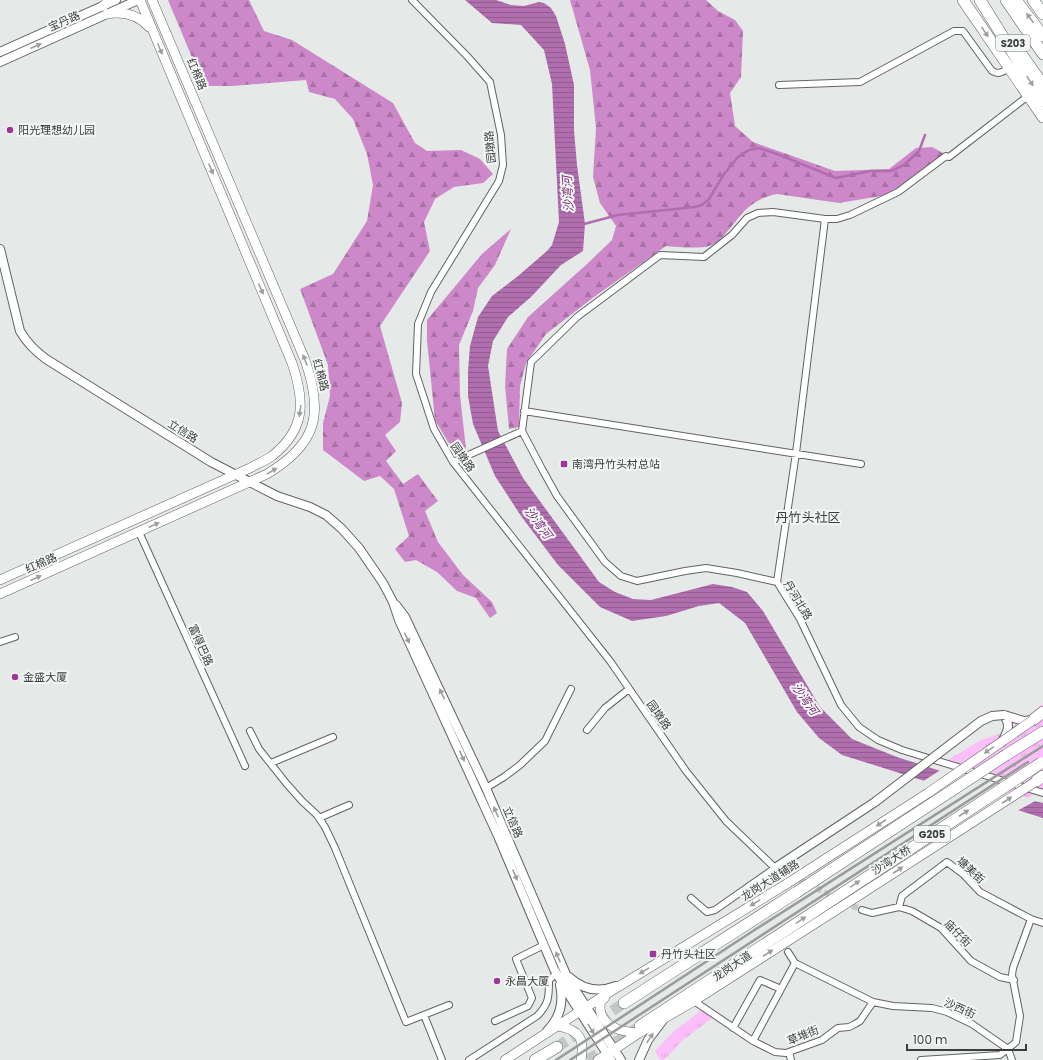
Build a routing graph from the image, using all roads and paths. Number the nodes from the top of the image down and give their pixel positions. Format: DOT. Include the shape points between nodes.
graph roads {
  1 [pos="116,0"];
  2 [pos="139,0"];
  3 [pos="152,0"];
  4 [pos="412,0"];
  5 [pos="963,0"];
  6 [pos="980,0"];
  7 [pos="984,0"];
  8 [pos="1006,0"];
  9 [pos="1016,0"];
  10 [pos="1033,0"];
  11 [pos="107,7"];
  12 [pos="1043,14"];
  13 [pos="154,33"];
  14 [pos="1043,36"];
  15 [pos="0,52"];
  16 [pos="1043,54"];
  17 [pos="0,62"];
  18 [pos="1009,68"];
  19 [pos="779,85"];
  20 [pos="1043,85"];
  21 [pos="1028,96"];
  22 [pos="1043,101"];
  23 [pos="1043,117"];
  24 [pos="825,219"];
  25 [pos="0,248"];
  26 [pos="524,411"];
  27 [pos="522,431"];
  28 [pos="796,453"];
  29 [pos="453,462"];
  30 [pos="861,464"];
  31 [pos="235,474"];
  32 [pos="250,482"];
  33 [pos="139,532"];
  34 [pos="0,580"];
  35 [pos="777,582"];
  36 [pos="0,594"];
  37 [pos="15,637"];
  38 [pos="0,642"];
  39 [pos="431,680"];
  40 [pos="571,689"];
  41 [pos="629,689"];
  42 [pos="1043,713"];
  43 [pos="1004,715"];
  44 [pos="1033,720"];
  45 [pos="587,730"];
  46 [pos="250,731"];
  47 [pos="1043,732"];
  48 [pos="333,737"];
  49 [pos="1002,742"];
  50 [pos="1042,762"];
  51 [pos="271,764"];
  52 [pos="245,766"];
  53 [pos="1040,779"];
  54 [pos="486,788"];
  55 [pos="928,793"];
  56 [pos="1043,793"];
  57 [pos="349,805"];
  58 [pos="319,818"];
  59 [pos="502,834"];
  60 [pos="877,840"];
  61 [pos="775,868"];
  62 [pos="784,872"];
  63 [pos="690,898"];
  64 [pos="900,907"];
  65 [pos="826,910"];
  66 [pos="862,910"];
  67 [pos="1031,919"];
  68 [pos="1043,924"];
  69 [pos="544,946"];
  70 [pos="788,952"];
  71 [pos="795,963"];
  72 [pos="560,975"];
  73 [pos="1014,980"];
  74 [pos="624,984"];
  75 [pos="781,990"];
  76 [pos="608,993"];
  77 [pos="694,1001"];
  78 [pos="872,1002"];
  79 [pos="624,1003"];
  80 [pos="449,1005"];
  81 [pos="583,1010"];
  82 [pos="424,1015"];
  83 [pos="664,1018"];
  84 [pos="495,1021"];
  85 [pos="558,1026"];
  86 [pos="733,1028"];
  87 [pos="640,1029"];
  88 [pos="539,1038"];
  89 [pos="753,1041"];
  90 [pos="557,1047"];
  91 [pos="789,1052"];
  92 [pos="610,1055"];
  93 [pos="1010,1056"];
  94 [pos="442,1060"];
  95 [pos="469,1060"];
  96 [pos="505,1060"];
  97 [pos="535,1060"];
  98 [pos="581,1060"];
  99 [pos="598,1060"];
  100 [pos="621,1060"];
  101 [pos="638,1060"];
  102 [pos="791,1060"];
  103 [pos="921,1060"];
  1 -- 11 [label="street, 宝丹路"];
  2 -- 11 [label="street, 宝丹路"];
  2 -- 13 [label="main road, 红棉路"];
  32 -- 3 [label="main road, 红棉路, one-way" via="282,466 306,441 313,426 315,394 305,360"];
  4 -- 29 [label="street, 园墩路" via="490,82 501,142 503,165 499,181 431,292 418,324 416,374 434,429"];
  5 -- 18 [label="highway, one-way"];
  6 -- 22 [label="highway, one-way"];
  7 -- 20 [label="highway, S203"];
  8 -- 16 [label="highway, S203"];
  14 -- 9 [label="highway, one-way"];
  10 -- 12 [label="highway"];
  11 -- 13 [label="main road" via="134,16 148,25"];
  11 -- 15 [label="street, 宝丹路"];
  17 -- 11 [label="street, 宝丹路, one-way"];
  13 -- 31 [label="main road, 红棉路, one-way" via="292,363 301,395 296,426 286,442 271,456"];
  18 -- 19 [label="street" via="1000,74 992,71 963,31 959,30 860,82"];
  18 -- 21 [label="highway"];
  21 -- 23 [label="highway"];
  21 -- 24 [label="street" via="949,157 946,156 898,192 850,215"];
  24 -- 26 [label="street" via="773,212 758,213 746,218 732,234 704,257 660,255 577,317 531,362"];
  24 -- 28 [label="street"];
  25 -- 31 [label="street, 立信路" via="20,331 34,350 211,462"];
  26 -- 27 [label="street"];
  26 -- 28 [label="street"];
  27 -- 29 [label="street"];
  27 -- 35 [label="street, 丹河北路" via="557,496 605,562 621,576 637,581 706,568"];
  28 -- 30 [label="street"];
  28 -- 35 [label="street"];
  29 -- 41 [label="street, 园墩路" via="610,661"];
  31 -- 32 [label="street, 立信路"];
  31 -- 34 [label="main road, 红棉路"];
  33 -- 32 [label="main road, 红棉路, one-way"];
  32 -- 39 [label="street, 立信路" via="277,496 310,507 342,529 359,548 383,583 399,620"];
  36 -- 33 [label="main road, 红棉路, one-way"];
  33 -- 52 [label="street, 富得巴路"];
  35 -- 56 [label="street, 丹河北路" via="800,619 841,705 859,727 878,740 902,750"];
  37 -- 38 [label="street"];
  54 -- 39 [label="street, 立信路, one-way"];
  39 -- 59 [label="street, 立信路, one-way"];
  40 -- 54 [label="street" via="545,741 520,765"];
  41 -- 45 [label="street" via="605,708"];
  41 -- 61 [label="street, 园墩路" via="686,771 726,821"];
  42 -- 44 [label="highway"];
  43 -- 44 [label="street" via="1024,721"];
  43 -- 49 [label="street, bridge" via="1008,722 1008,731"];
  43 -- 61 [label="street, bridge" via="992,716 981,721 874,802"];
  44 -- 49 [label="main road, 龙岗大道辅路, bridge"];
  46 -- 51 [label="street" via="259,749"];
  47 -- 60 [label="highway, G205, bridge"];
  48 -- 51 [label="street"];
  49 -- 55 [label="main road, 龙岗大道辅路, one-way, bridge"];
  65 -- 50 [label="highway, 沙湾大桥 / G205, one-way, bridge"];
  51 -- 58 [label="street"];
  65 -- 53 [label="main road, one-way, bridge"];
  59 -- 54 [label="street, 立信路, one-way"];
  55 -- 60 [label="highway, bridge"];
  55 -- 74 [label="main road, 龙岗大道辅路, one-way, bridge"];
  57 -- 58 [label="street"];
  58 -- 82 [label="street" via="335,848 406,1022"];
  59 -- 69 [label="street, 立信路, one-way"];
  72 -- 59 [label="street, 立信路, one-way"];
  60 -- 79 [label="highway, G205, bridge"];
  61 -- 62 [label="street, 园墩路"];
  61 -- 63 [label="street" via="715,910 707,912"];
  64 -- 66 [label="street" via="872,913"];
  64 -- 67 [label="street, 塘美街" via="902,896 947,862 980,892"];
  64 -- 73 [label="street, 庙仔街" via="941,928 971,961 1000,977"];
  77 -- 65 [label="main road, one-way"];
  87 -- 65 [label="highway, 龙岗大道 / G205, one-way"];
  67 -- 68 [label="street, 塘美街"];
  67 -- 73 [label="street" via="1013,968"];
  69 -- 72 [label="street, 立信路"];
  69 -- 84 [label="street" via="516,959 532,998 528,1006"];
  70 -- 71 [label="street"];
  71 -- 75 [label="street"];
  71 -- 78 [label="street, 沙西街"];
  72 -- 74 [label="street" via="586,988 597,990"];
  72 -- 81 [label="street, 立信路"];
  72 -- 88 [label="street" via="560,1010 557,1019"];
  72 -- 95 [label="street" via="549,980 548,999 537,1016"];
  73 -- 93 [label="street" via="1020,1016 1019,1030"];
  74 -- 76 [label="main road, 龙岗大道辅路"];
  75 -- 86 [label="street" via="760,980"];
  75 -- 89 [label="street"];
  76 -- 81 [label="main road, 龙岗大道辅路"];
  76 -- 87 [label="main road" via="600,1003 601,1016 608,1024 628,1032"];
  77 -- 83 [label="main road"];
  77 -- 86 [label="street, 草堆街"];
  78 -- 91 [label="street, 草堆街" via="860,1021 848,1027 838,1028 822,1040"];
  78 -- 93 [label="street, 沙西街" via="947,1012 972,1024"];
  80 -- 82 [label="street"];
  81 -- 85 [label="main road, 龙岗大道辅路"];
  81 -- 92 [label="street, 立信路"];
  82 -- 94 [label="street"];
  83 -- 87 [label="main road"];
  101 -- 83 [label="street, one-way" via="648,1040"];
  85 -- 88 [label="main road, 龙岗大道辅路"];
  85 -- 98 [label="main road" via="576,1032 582,1049"];
  86 -- 89 [label="street, 草堆街"];
  87 -- 92 [label="main road"];
  88 -- 96 [label="main road, 龙岗大道辅路"];
  89 -- 91 [label="street, 草堆街" via="775,1052"];
  90 -- 97 [label="highway"];
  91 -- 102 [label="street"];
  92 -- 99 [label="main road"];
  92 -- 100 [label="street, 立信路"];
  93 -- 103 [label="street" via="1000,1054"];
}
